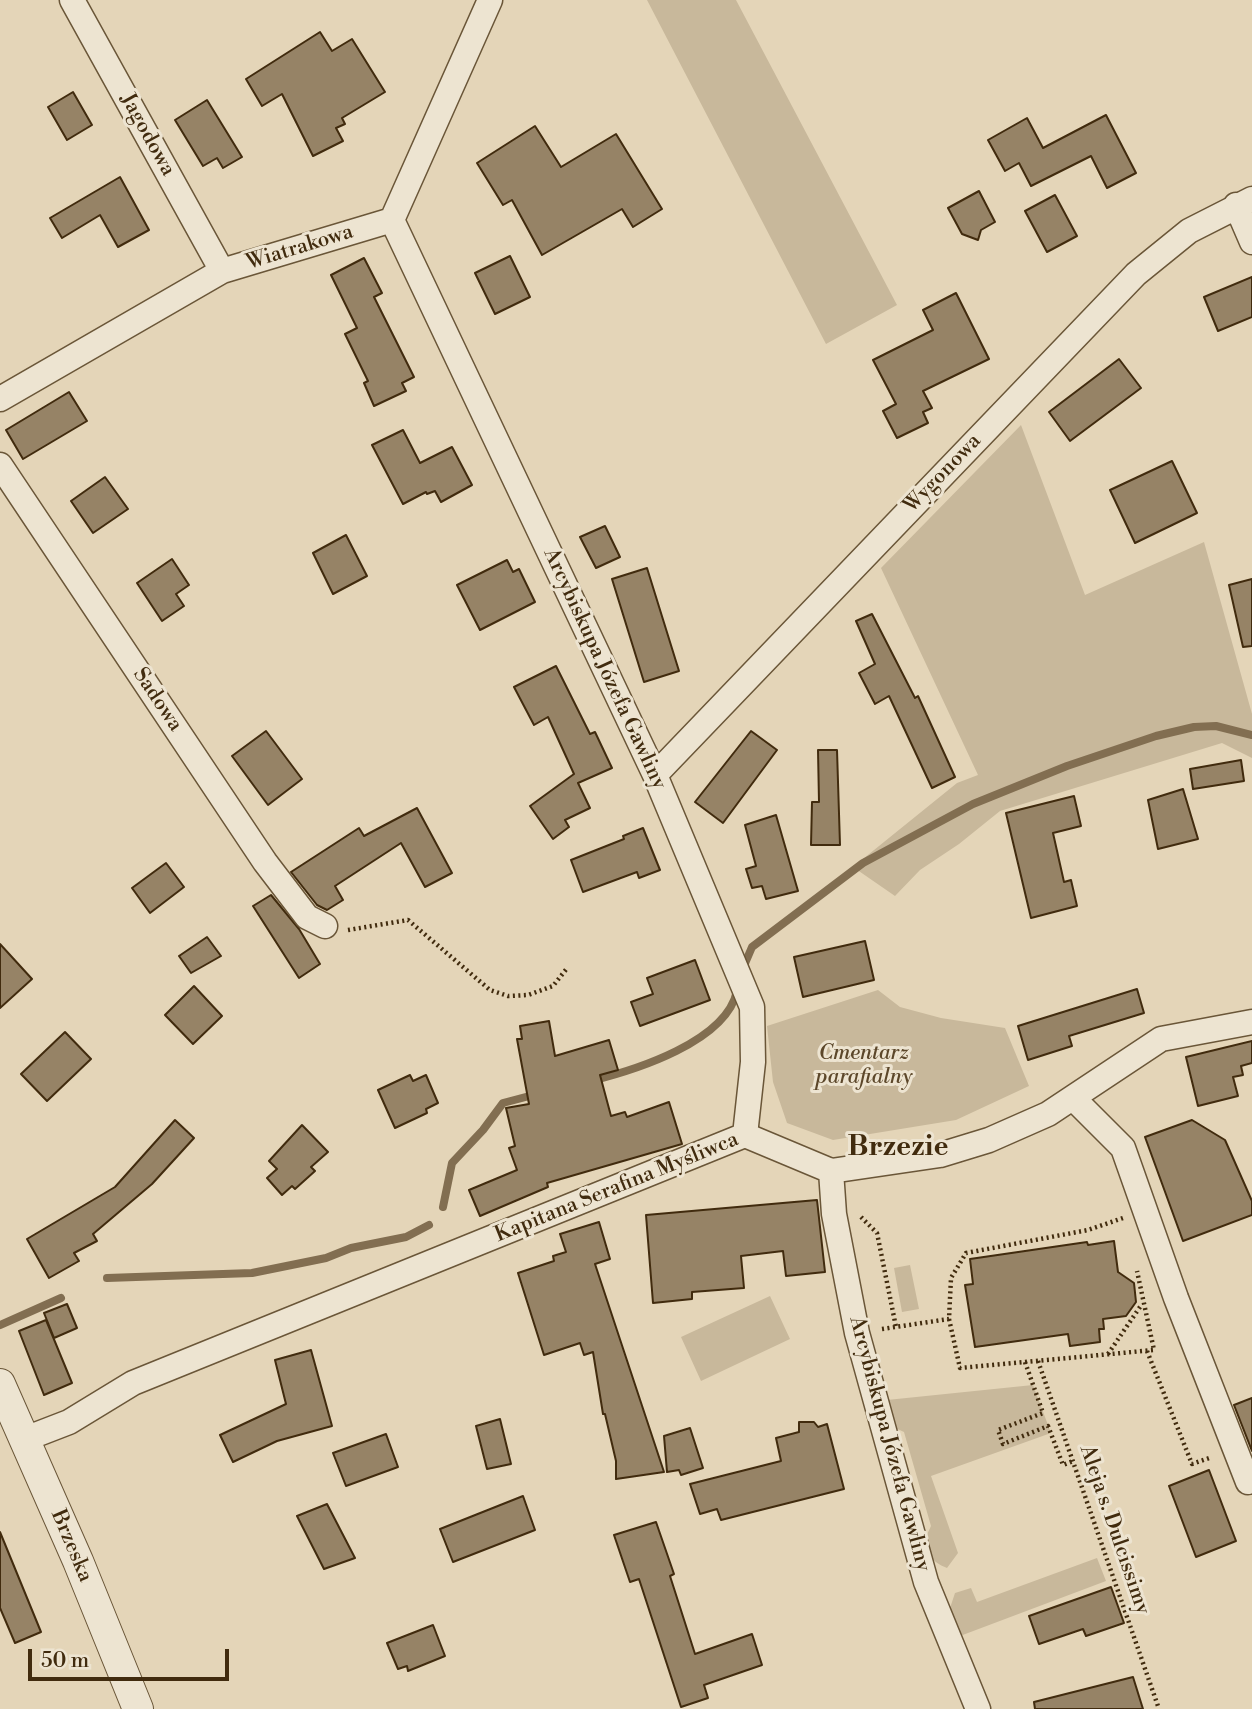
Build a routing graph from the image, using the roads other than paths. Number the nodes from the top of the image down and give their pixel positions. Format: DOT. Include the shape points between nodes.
graph roads {
  1 [pos="72,0"];
  2 [pos="490,0"];
  3 [pos="1244,202"];
  4 [pos="392,220"];
  5 [pos="1252,243"];
  6 [pos="222,271"];
  7 [pos="0,399"];
  8 [pos="0,465"];
  9 [pos="655,775"];
  10 [pos="325,926"];
  11 [pos="1252,1021"];
  12 [pos="1073,1098"];
  13 [pos="746,1135"];
  14 [pos="831,1171"];
  15 [pos="0,1384"];
  16 [pos="25,1439"];
  17 [pos="1252,1481"];
  18 [pos="138,1709"];
  19 [pos="978,1709"];
  1 -- 6 [label="street, Jagodowa"];
  2 -- 4 [label="street"];
  3 -- 5 [label="street"];
  3 -- 9 [label="street, Wygonowa" via="1189,232 1136,274"];
  4 -- 6 [label="street, Wiatrakowa"];
  4 -- 9 [label="street, Arcybiskupa Józefa Gawliny"];
  6 -- 7 [label="street, Wiatrakowa"];
  8 -- 10 [label="street, Sadowa" via="265,862 307,917"];
  9 -- 13 [label="street, Arcybiskupa Józefa Gawliny" via="752,1007 753,1062"];
  11 -- 12 [label="street" via="1161,1039"];
  12 -- 14 [label="street" via="1017,1130 977,1144 940,1155"];
  12 -- 17 [label="street" via="1123,1148 1176,1298 1248,1482"];
  13 -- 14 [label="street, Kapitana Serafina Myśliwca"];
  13 -- 16 [label="street, Kapitana Serafina Myśliwca" via="133,1383 69,1422"];
  14 -- 19 [label="street, Arcybiskupa Józefa Gawliny" via="834,1214 857,1333 926,1583"];
  15 -- 16 [label="street, Brzeska"];
  16 -- 18 [label="street, Brzeska"];
}
